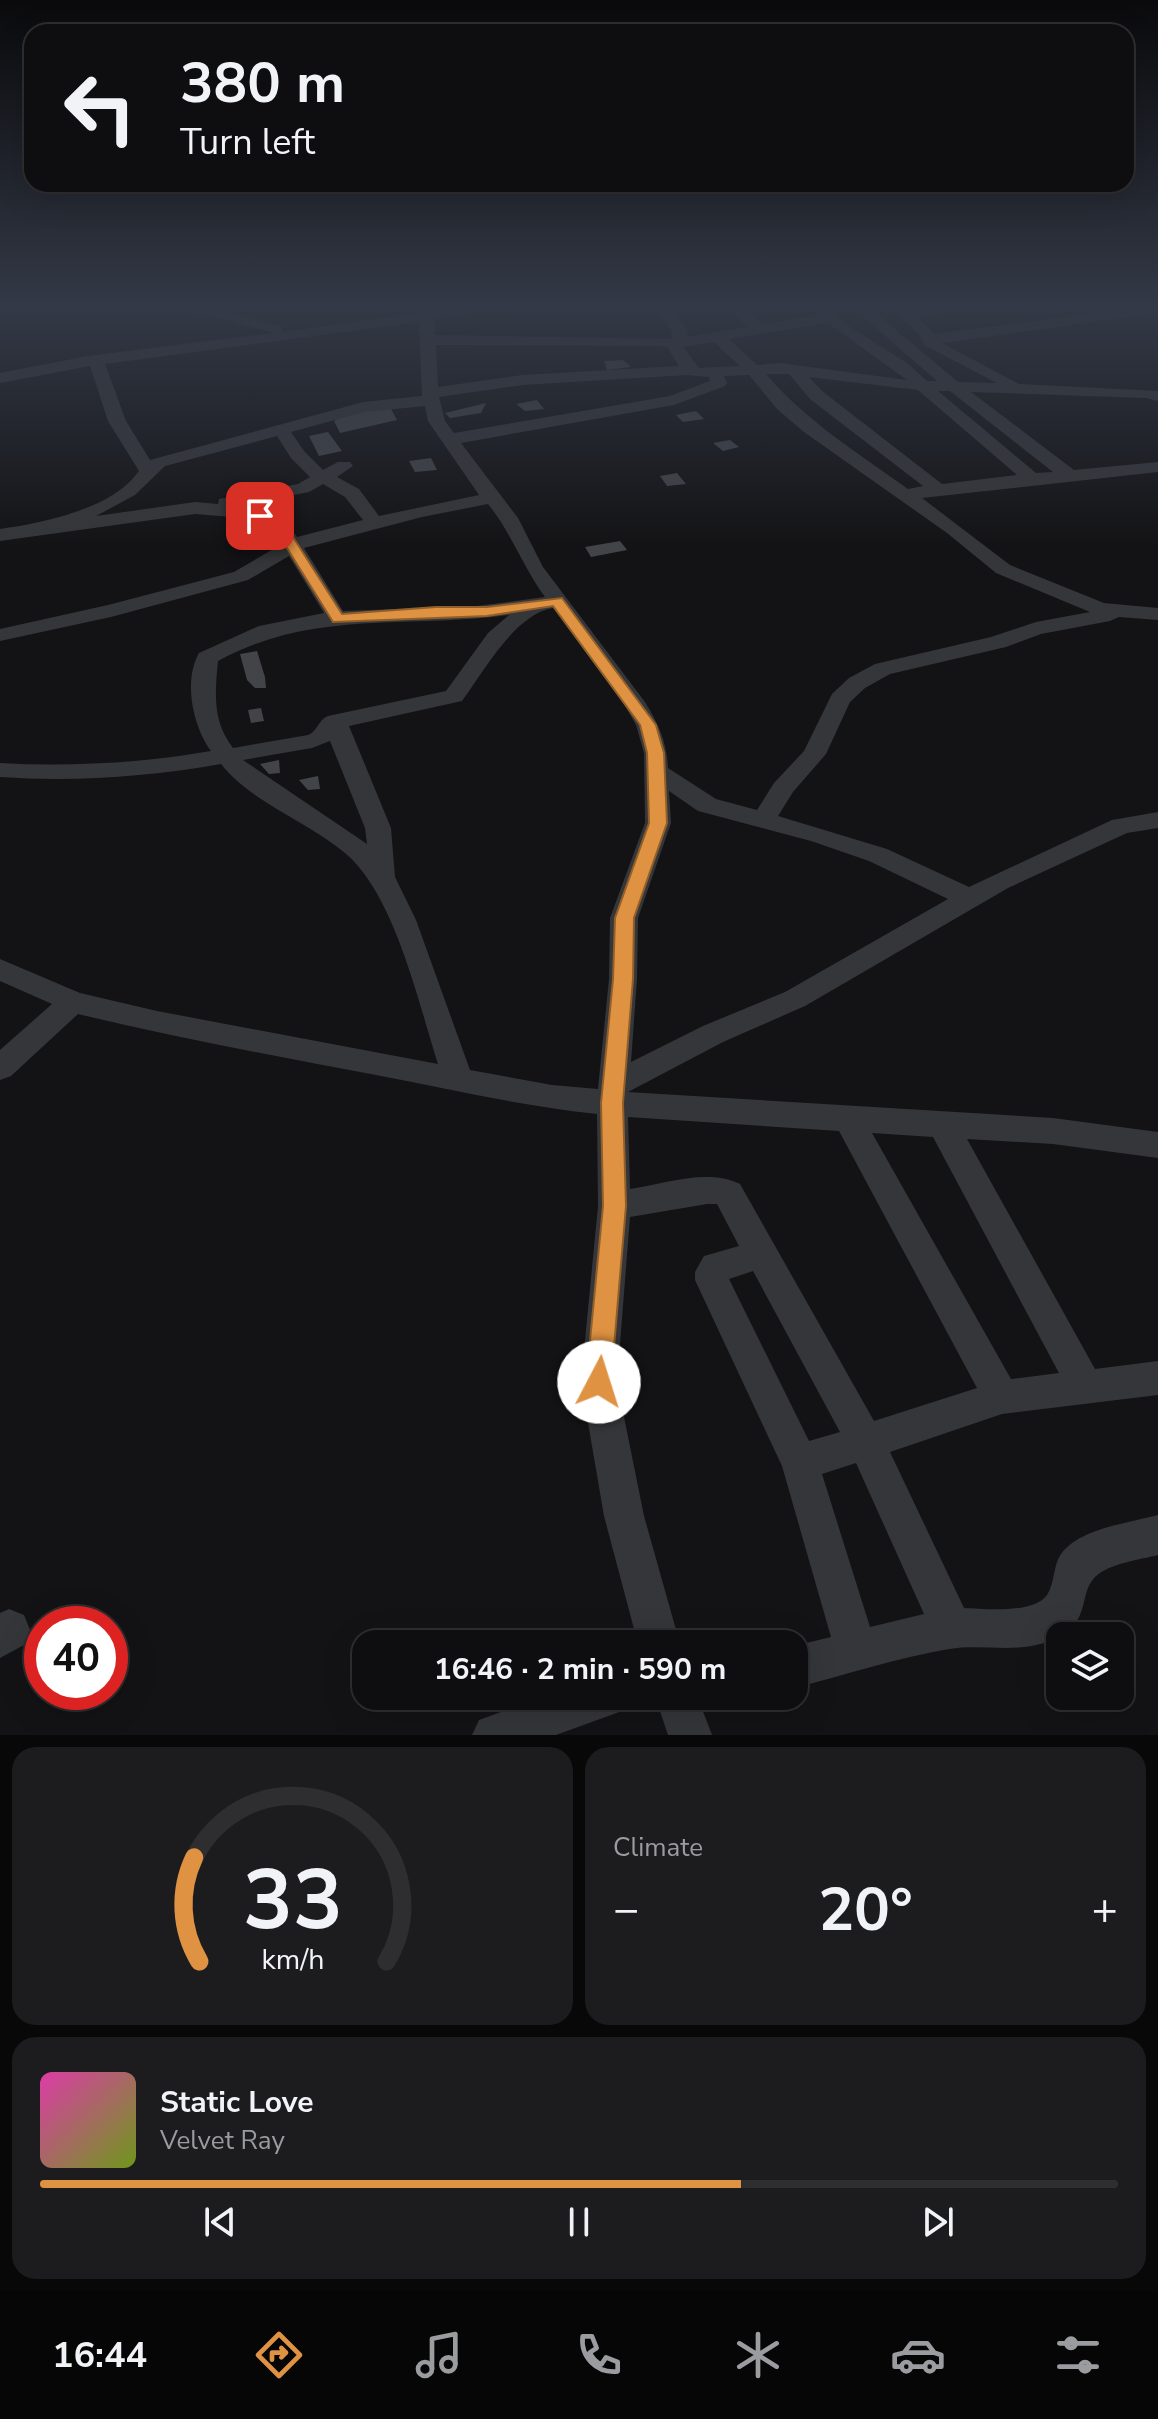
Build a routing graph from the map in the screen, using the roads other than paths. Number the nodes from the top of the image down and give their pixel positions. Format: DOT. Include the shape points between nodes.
graph roads {
  1 [pos="105,386"];
  2 [pos="431,386"];
  3 [pos="491,386"];
  4 [pos="711,386"];
  5 [pos="767,386"];
  6 [pos="808,386"];
  7 [pos="923,386"];
  8 [pos="953,386"];
  9 [pos="1016,386"];
  10 [pos="1020,388"];
  11 [pos="1158,396"];
  12 [pos="431,397"];
  13 [pos="281,429"];
  14 [pos="451,439"];
  15 [pos="344,466"];
  16 [pos="1158,467"];
  17 [pos="147,469"];
  18 [pos="1069,475"];
  19 [pos="323,478"];
  20 [pos="1032,479"];
  21 [pos="939,490"];
  22 [pos="902,495"];
  23 [pos="492,498"];
  24 [pos="195,508"];
  25 [pos="374,522"];
  26 [pos="53,528"];
  27 [pos="0,535"];
  28 [pos="292,546"];
  29 [pos="544,603"];
  30 [pos="1129,612"];
  31 [pos="1158,614"];
  32 [pos="338,619"];
  33 [pos="0,635"];
  34 [pos="336,721"];
  35 [pos="223,757"];
  36 [pos="0,770"];
  37 [pos="657,771"];
  38 [pos="1158,820"];
  39 [pos="762,822"];
  40 [pos="382,877"];
  41 [pos="971,899"];
  42 [pos="0,969"];
  43 [pos="73,1002"];
  44 [pos="0,1068"];
  45 [pos="458,1080"];
  46 [pos="613,1093"];
  47 [pos="848,1119"];
  48 [pos="943,1125"];
  49 [pos="1158,1145"];
  50 [pos="614,1206"];
  51 [pos="762,1254"];
  52 [pos="1158,1378"];
  53 [pos="1086,1387"];
  54 [pos="1002,1397"];
  55 [pos="866,1443"];
  56 [pos="800,1463"];
  57 [pos="1158,1535"];
  58 [pos="952,1628"];
  59 [pos="655,1630"];
  60 [pos="856,1651"];
  61 [pos="808,1663"];
  62 [pos="566,1710"];
  63 [pos="681,1710"];
  64 [pos="494,1735"];
  65 [pos="690,1735"];
  1 -- 17 [label="street" via="117,421"];
  2 -- 12 [label="street"];
  3 -- 12 [label="street"];
  4 -- 14 [label="street" via="674,400"];
  5 -- 22 [label="street" via="783,405"];
  6 -- 21 [label="street"];
  7 -- 20 [label="street"];
  8 -- 10 [label="street"];
  8 -- 18 [label="street"];
  9 -- 10 [label="street"];
  10 -- 11 [label="street"];
  12 -- 13 [label="street" via="363,407"];
  12 -- 14 [label="street" via="437,421"];
  13 -- 17 [label="street"];
  13 -- 19 [label="street" via="297,454"];
  14 -- 23 [label="street"];
  15 -- 19 [label="street"];
  16 -- 18 [label="street"];
  17 -- 26 [label="street" via="140,483"];
  18 -- 20 [label="street"];
  19 -- 24 [label="street" via="271,496"];
  19 -- 25 [label="street" via="352,493"];
  20 -- 21 [label="street"];
  21 -- 22 [label="street"];
  22 -- 30 [label="street" via="1025,582 1102,609"];
  23 -- 25 [label="street"];
  23 -- 29 [label="street" via="509,518 534,568"];
  24 -- 26 [label="street"];
  24 -- 28 [label="street" via="260,516 282,529"];
  25 -- 28 [label="street"];
  26 -- 27 [label="street"];
  28 -- 32 [label="street"];
  28 -- 33 [label="street" via="241,576"];
  29 -- 32 [label="street" via="487,612"];
  29 -- 34 [label="street" via="496,638 454,696"];
  29 -- 37 [label="street" via="648,725"];
  30 -- 31 [label="street"];
  30 -- 39 [label="street" via="1036,628 883,669 857,683 840,699 814,754"];
  32 -- 35 [label="street" via="253,635 207,658 204,709"];
  34 -- 35 [label="street" via="327,724 321,738"];
  34 -- 40 [label="street" via="378,828"];
  35 -- 36 [label="street" via="144,769"];
  35 -- 40 [label="street" via="362,851"];
  37 -- 39 [label="street" via="707,805"];
  37 -- 46 [label="street" via="658,823 624,918"];
  38 -- 41 [label="street" via="1121,826"];
  39 -- 41 [label="street" via="878,855"];
  40 -- 45 [label="street" via="398,907"];
  41 -- 46 [label="street" via="795,999 713,1034"];
  42 -- 43 [label="street"];
  43 -- 44 [label="street"];
  43 -- 45 [label="street"];
  45 -- 46 [label="street" via="552,1097"];
  46 -- 47 [label="street"];
  46 -- 50 [label="street"];
  47 -- 48 [label="street"];
  47 -- 54 [label="street"];
  48 -- 49 [label="street" via="1053,1131"];
  48 -- 53 [label="street"];
  50 -- 51 [label="street" via="722,1191"];
  50 -- 59 [label="street" via="599,1382 624,1516"];
  51 -- 55 [label="street"];
  51 -- 56 [label="street" via="716,1267 712,1280"];
  52 -- 53 [label="street"];
  53 -- 54 [label="street"];
  54 -- 55 [label="street"];
  55 -- 56 [label="street"];
  55 -- 58 [label="street"];
  56 -- 60 [label="street"];
  57 -- 58 [label="street" via="1096,1552 1076,1567 1064,1607 1046,1622 1004,1630"];
  58 -- 60 [label="street"];
  60 -- 61 [label="street"];
  62 -- 64 [label="street"];
  63 -- 65 [label="street"];
}
